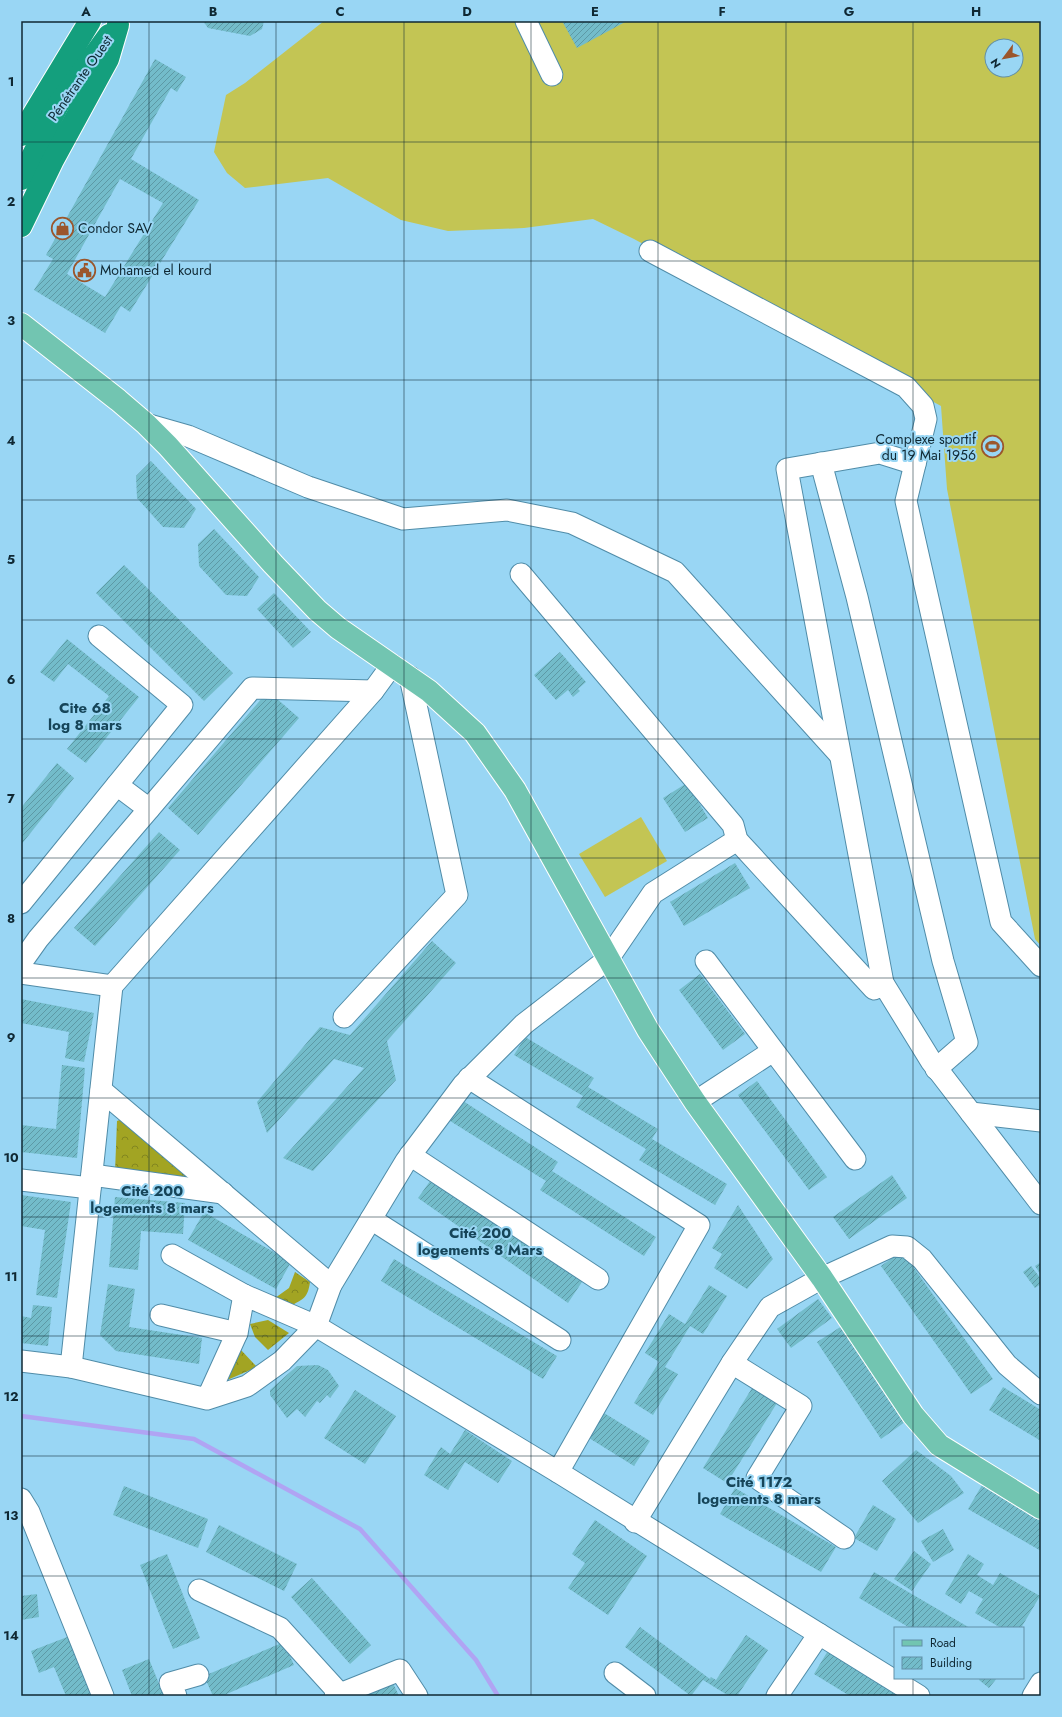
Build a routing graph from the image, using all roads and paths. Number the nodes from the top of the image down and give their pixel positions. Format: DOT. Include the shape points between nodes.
graph roads {
  1 [pos="90,21"];
  2 [pos="526,21"];
  3 [pos="119,23"];
  4 [pos="72,49"];
  5 [pos="552,75"];
  6 [pos="21,108"];
  7 [pos="21,135"];
  8 [pos="21,178"];
  9 [pos="21,226"];
  10 [pos="650,251"];
  11 [pos="23,324"];
  12 [pos="146,424"];
  13 [pos="820,463"];
  14 [pos="915,464"];
  15 [pos="521,574"];
  16 [pos="99,636"];
  17 [pos="401,671"];
  18 [pos="373,691"];
  19 [pos="840,754"];
  20 [pos="117,785"];
  21 [pos="149,809"];
  22 [pos="737,840"];
  23 [pos="21,903"];
  24 [pos="608,959"];
  25 [pos="706,961"];
  26 [pos="21,963"];
  27 [pos="1041,966"];
  28 [pos="21,973"];
  29 [pos="883,983"];
  30 [pos="112,986"];
  31 [pos="344,1017"];
  32 [pos="774,1051"];
  33 [pos="936,1069"];
  34 [pos="469,1078"];
  35 [pos="101,1090"];
  36 [pos="695,1102"];
  37 [pos="971,1113"];
  38 [pos="1041,1120"];
  39 [pos="410,1155"];
  40 [pos="856,1159"];
  41 [pos="21,1180"];
  42 [pos="91,1181"];
  43 [pos="223,1193"];
  44 [pos="1041,1204"];
  45 [pos="371,1219"];
  46 [pos="172,1255"];
  47 [pos="822,1278"];
  48 [pos="598,1279"];
  49 [pos="331,1285"];
  50 [pos="244,1295"];
  51 [pos="161,1315"];
  52 [pos="316,1326"];
  53 [pos="237,1333"];
  54 [pos="560,1340"];
  55 [pos="21,1361"];
  56 [pos="732,1363"];
  57 [pos="71,1367"];
  58 [pos="1041,1394"];
  59 [pos="206,1400"];
  60 [pos="558,1472"];
  61 [pos="21,1500"];
  62 [pos="1041,1508"];
  63 [pos="636,1522"];
  64 [pos="844,1538"];
  65 [pos="199,1590"];
  66 [pos="819,1634"];
  67 [pos="615,1673"];
  68 [pos="198,1675"];
  69 [pos="1041,1683"];
  70 [pos="338,1695"];
  71 [pos="103,1696"];
  72 [pos="176,1696"];
  73 [pos="417,1696"];
  74 [pos="645,1696"];
  75 [pos="777,1696"];
  76 [pos="919,1696"];
  77 [pos="1033,1696"];
  1 -- 4 [label="highway, Pénétrante Ouest"];
  2 -- 5 [label="street"];
  3 -- 8 [label="highway, Pénétrante Ouest" via="58,105"];
  3 -- 9 [label="highway" via="108,59 53,160"];
  4 -- 6 [label="highway" via="43,78"];
  4 -- 7 [label="highway, Pénétrante Ouest"];
  10 -- 14 [label="street" via="906,387 923,406 926,420"];
  11 -- 12 [label="main road"];
  12 -- 17 [label="main road" via="317,610 338,628"];
  12 -- 19 [label="street" via="188,436 308,487 404,519 507,510 572,523 675,572"];
  13 -- 14 [label="street" via="880,453"];
  13 -- 19 [label="street" via="787,469"];
  13 -- 33 [label="street" via="857,597 943,960 967,1042"];
  14 -- 27 [label="street" via="906,501 1001,922"];
  15 -- 22 [label="street" via="733,825"];
  16 -- 20 [label="street" via="182,705"];
  17 -- 18 [label="street"];
  17 -- 24 [label="main road" via="430,691 475,733 494,758 515,790"];
  17 -- 31 [label="street" via="457,895"];
  18 -- 21 [label="street" via="252,688"];
  18 -- 30 [label="street"];
  19 -- 29 [label="street"];
  20 -- 21 [label="street"];
  20 -- 23 [label="street"];
  21 -- 26 [label="street" via="38,939"];
  22 -- 24 [label="street" via="653,893"];
  22 -- 29 [label="street" via="874,989"];
  24 -- 34 [label="street" via="524,1024"];
  24 -- 36 [label="main road" via="648,1030"];
  25 -- 32 [label="street"];
  28 -- 30 [label="street"];
  29 -- 33 [label="street"];
  30 -- 35 [label="street"];
  32 -- 36 [label="street"];
  32 -- 40 [label="street"];
  33 -- 37 [label="street"];
  34 -- 39 [label="street"];
  34 -- 60 [label="street" via="698,1225"];
  35 -- 42 [label="street"];
  35 -- 43 [label="street"];
  36 -- 47 [label="main road"];
  37 -- 38 [label="street"];
  37 -- 44 [label="street"];
  39 -- 45 [label="street"];
  39 -- 48 [label="street"];
  41 -- 42 [label="street"];
  42 -- 43 [label="street"];
  42 -- 57 [label="street"];
  43 -- 49 [label="street"];
  45 -- 49 [label="street"];
  45 -- 54 [label="street"];
  46 -- 50 [label="street"];
  47 -- 56 [label="street" via="770,1307"];
  47 -- 58 [label="street" via="892,1246 907,1247 922,1259 1007,1365"];
  47 -- 62 [label="main road" via="925,1430 950,1452"];
  49 -- 52 [label="street"];
  50 -- 52 [label="street"];
  50 -- 53 [label="street"];
  51 -- 53 [label="street"];
  52 -- 59 [label="street" via="282,1361 247,1386"];
  52 -- 60 [label="street"];
  53 -- 59 [label="street"];
  55 -- 57 [label="street"];
  56 -- 63 [label="street"];
  56 -- 64 [label="street" via="801,1406 757,1478"];
  57 -- 59 [label="street" via="174,1390"];
  60 -- 63 [label="street"];
  61 -- 71 [label="street" via="29,1512"];
  63 -- 66 [label="street"];
  65 -- 70 [label="street" via="280,1628"];
  66 -- 75 [label="street"];
  66 -- 76 [label="street"];
  67 -- 74 [label="street"];
  68 -- 72 [label="street" via="170,1683"];
  69 -- 77 [label="street"];
  70 -- 73 [label="street" via="400,1670"];
}
